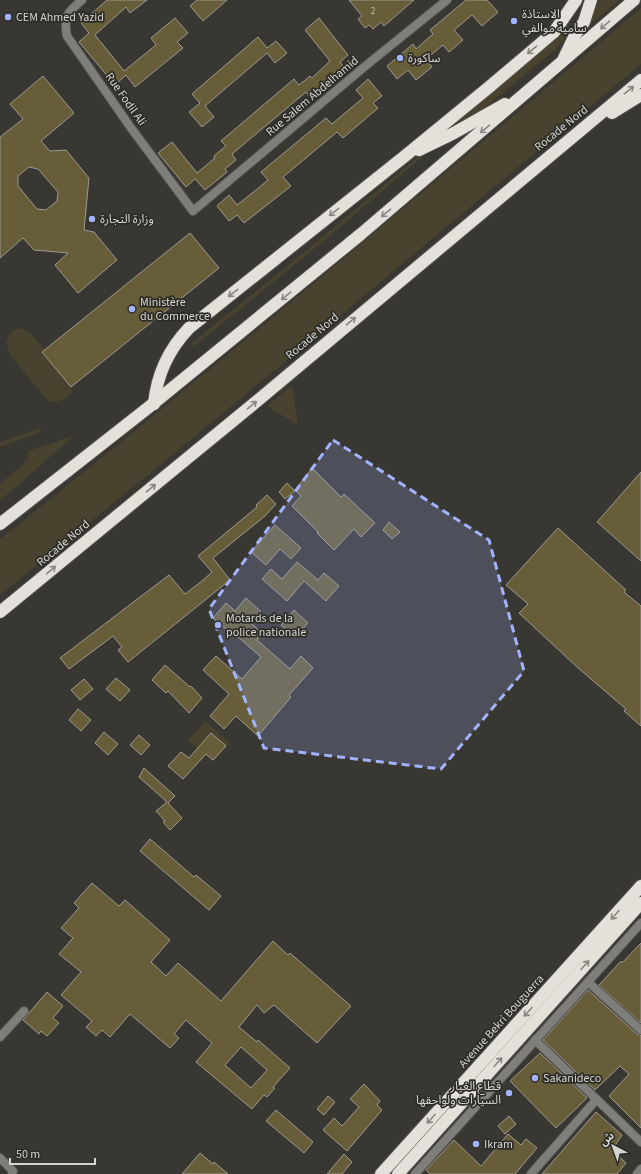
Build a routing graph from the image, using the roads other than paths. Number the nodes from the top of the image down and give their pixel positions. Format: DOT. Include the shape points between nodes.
graph roads {
  1 [pos="82,0"];
  2 [pos="447,0"];
  3 [pos="576,0"];
  4 [pos="591,0"];
  5 [pos="634,0"];
  6 [pos="562,62"];
  7 [pos="641,80"];
  8 [pos="527,92"];
  9 [pos="641,95"];
  10 [pos="405,156"];
  11 [pos="545,159"];
  12 [pos="193,211"];
  13 [pos="154,404"];
  14 [pos="0,524"];
  15 [pos="0,612"];
  16 [pos="641,886"];
  17 [pos="641,903"];
  18 [pos="641,923"];
  19 [pos="588,982"];
  20 [pos="24,1011"];
  21 [pos="641,1030"];
  22 [pos="0,1037"];
  23 [pos="535,1040"];
  24 [pos="596,1100"];
  25 [pos="640,1141"];
  26 [pos="0,1158"];
  27 [pos="641,1169"];
  28 [pos="12,1174"];
  29 [pos="381,1174"];
  30 [pos="398,1174"];
  31 [pos="415,1174"];
  32 [pos="531,1174"];
  33 [pos="637,1174"];
  1 -- 12 [label="street, Rue Fodil Ali" via="65,18 67,36"];
  2 -- 12 [label="street, Rue Salem Abdelhamid"];
  3 -- 10 [label="highway, one-way" via="554,32"];
  4 -- 6 [label="highway" via="584,22"];
  5 -- 6 [label="highway, one-way"];
  6 -- 8 [label="highway"];
  11 -- 7 [label="highway, Rocade Nord, one-way"];
  8 -- 10 [label="highway" via="427,147"];
  8 -- 13 [label="highway, one-way" via="361,234"];
  9 -- 11 [label="highway"];
  10 -- 13 [label="highway, one-way" via="189,328 166,359 157,382"];
  15 -- 11 [label="highway, Rocade Nord, one-way" via="251,406"];
  13 -- 14 [label="highway"];
  16 -- 29 [label="highway, Avenue Bekri Bouguerra, one-way"];
  30 -- 17 [label="highway, Avenue Bekri Bouguerra, one-way"];
  18 -- 19 [label="street"];
  19 -- 21 [label="street"];
  19 -- 23 [label="street"];
  20 -- 22 [label="street"];
  23 -- 24 [label="street"];
  23 -- 31 [label="street"];
  24 -- 25 [label="street"];
  24 -- 32 [label="street"];
  26 -- 28 [label="street" via="13,1171"];
  27 -- 33 [label="street"];
}
